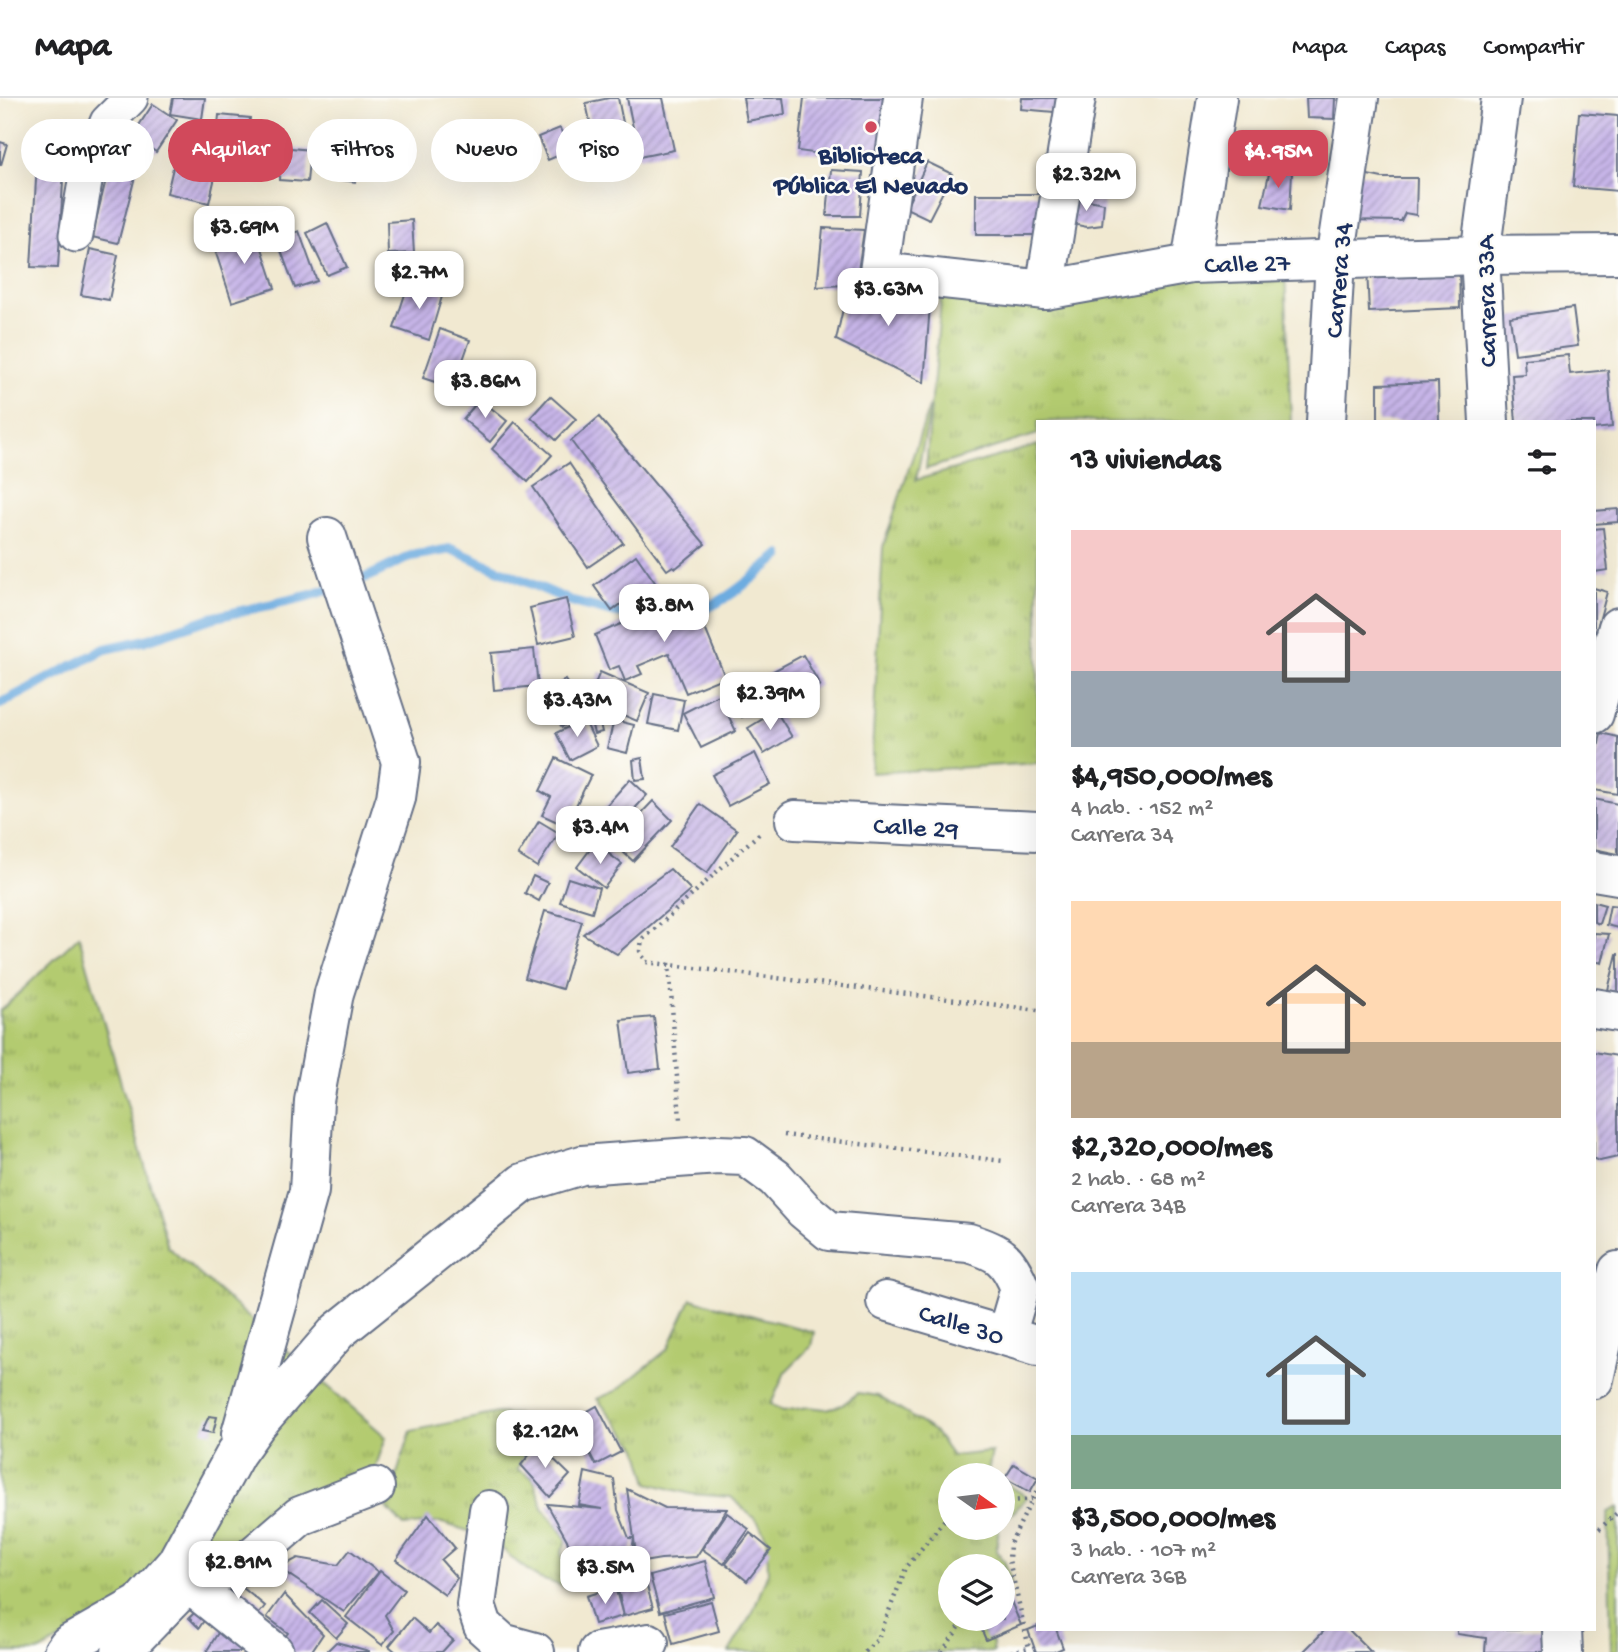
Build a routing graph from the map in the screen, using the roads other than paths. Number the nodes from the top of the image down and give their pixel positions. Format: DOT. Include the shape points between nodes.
graph roads {
  1 [pos="131,98"];
  2 [pos="903,98"];
  3 [pos="1076,98"];
  4 [pos="1217,98"];
  5 [pos="1359,98"];
  6 [pos="1501,98"];
  7 [pos="76,235"];
  8 [pos="1618,254"];
  9 [pos="1479,255"];
  10 [pos="1335,260"];
  11 [pos="1191,264"];
  12 [pos="1045,290"];
  13 [pos="1326,420"];
  14 [pos="1489,420"];
  15 [pos="327,537"];
  16 [pos="1618,627"];
  17 [pos="1596,707"];
  18 [pos="795,820"];
  19 [pos="1036,831"];
  20 [pos="1596,871"];
  21 [pos="1618,875"];
  22 [pos="1596,1008"];
  23 [pos="1618,1012"];
  24 [pos="1618,1271"];
  25 [pos="1029,1283"];
  26 [pos="886,1301"];
  27 [pos="1022,1341"];
  28 [pos="1596,1370"];
  29 [pos="236,1453"];
  30 [pos="375,1487"];
  31 [pos="489,1510"];
  32 [pos="188,1583"];
  33 [pos="140,1604"];
  34 [pos="1562,1631"];
  35 [pos="649,1643"];
  36 [pos="69,1650"];
  37 [pos="121,1652"];
  38 [pos="274,1652"];
  39 [pos="535,1652"];
  40 [pos="598,1652"];
  41 [pos="1563,1652"];
  1 -- 7 [label="street" via="107,122 87,170"];
  2 -- 12 [label="street, Calle 27" via="879,272"];
  3 -- 12 [label="street"];
  4 -- 11 [label="street"];
  5 -- 10 [label="street, Carrera 34"];
  6 -- 9 [label="street, Carrera 33A"];
  8 -- 9 [label="street, Calle 27"];
  9 -- 10 [label="street, Calle 27"];
  9 -- 14 [label="street, Carrera 33A"];
  10 -- 11 [label="street, Calle 27"];
  10 -- 13 [label="street, Carrera 34"];
  11 -- 12 [label="street, Calle 27"];
  15 -- 29 [label="street" via="401,762 396,798 334,993 314,1101 309,1191"];
  16 -- 17 [label="street"];
  18 -- 19 [label="street, Calle 29"];
  20 -- 21 [label="street"];
  22 -- 23 [label="street"];
  24 -- 28 [label="street"];
  25 -- 27 [label="street"];
  25 -- 29 [label="street" via="1014,1275 1004,1258 969,1243 830,1231 745,1156 582,1165 523,1183 338,1331"];
  26 -- 27 [label="street, Calle 30"];
  29 -- 33 [label="street" via="176,1563"];
  30 -- 32 [label="street" via="300,1516 244,1563"];
  31 -- 39 [label="street" via="476,1605 483,1626 502,1643"];
  32 -- 33 [label="street"];
  32 -- 37 [label="street"];
  32 -- 38 [label="street"];
  33 -- 36 [label="street"];
  34 -- 41 [label="street"];
  35 -- 40 [label="street"];
}
